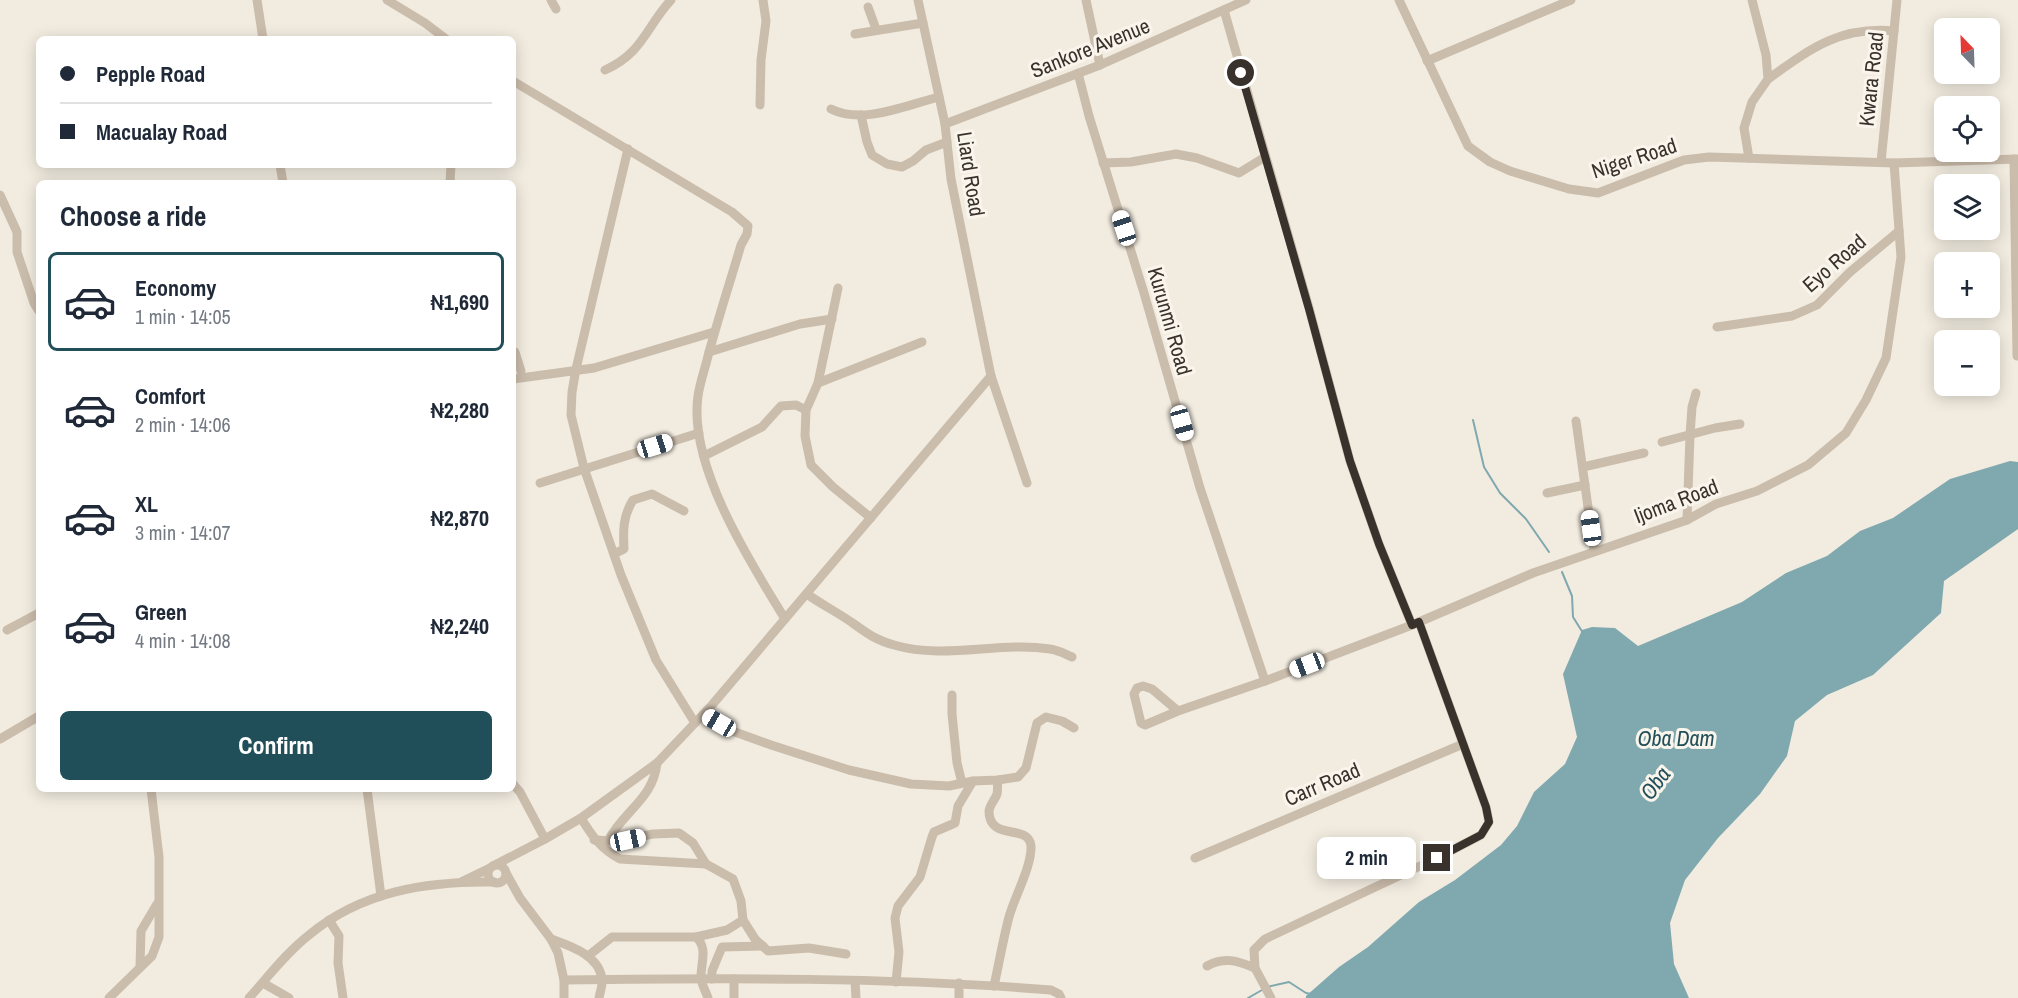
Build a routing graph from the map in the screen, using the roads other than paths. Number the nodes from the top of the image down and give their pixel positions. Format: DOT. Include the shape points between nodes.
graph roads {
  1 [pos="257,0"];
  2 [pos="387,0"];
  3 [pos="672,0"];
  4 [pos="763,0"];
  5 [pos="918,0"];
  6 [pos="1086,0"];
  7 [pos="1246,0"];
  8 [pos="1399,0"];
  9 [pos="1570,0"];
  10 [pos="1752,0"];
  11 [pos="1897,0"];
  12 [pos="868,7"];
  13 [pos="1224,10"];
  14 [pos="923,23"];
  15 [pos="876,29"];
  16 [pos="1894,31"];
  17 [pos="855,33"];
  18 [pos="263,36"];
  19 [pos="442,36"];
  20 [pos="1427,61"];
  21 [pos="1100,65"];
  22 [pos="605,70"];
  23 [pos="1078,73"];
  24 [pos="1768,79"];
  25 [pos="516,83"];
  26 [pos="939,97"];
  27 [pos="760,105"];
  28 [pos="831,109"];
  29 [pos="861,115"];
  30 [pos="945,124"];
  31 [pos="947,142"];
  32 [pos="628,149"];
  33 [pos="1265,157"];
  34 [pos="1749,158"];
  35 [pos="2016,159"];
  36 [pos="1881,162"];
  37 [pos="1103,163"];
  38 [pos="1894,164"];
  39 [pos="0,195"];
  40 [pos="2016,227"];
  41 [pos="1899,231"];
  42 [pos="838,288"];
  43 [pos="36,306"];
  44 [pos="832,319"];
  45 [pos="1717,327"];
  46 [pos="714,332"];
  47 [pos="922,342"];
  48 [pos="709,352"];
  49 [pos="516,356"];
  50 [pos="2017,356"];
  51 [pos="576,369"];
  52 [pos="520,371"];
  53 [pos="991,376"];
  54 [pos="819,383"];
  55 [pos="1696,393"];
  56 [pos="806,410"];
  57 [pos="1576,421"];
  58 [pos="1740,424"];
  59 [pos="699,433"];
  60 [pos="1690,435"];
  61 [pos="1662,442"];
  62 [pos="1644,453"];
  63 [pos="704,456"];
  64 [pos="1583,467"];
  65 [pos="584,468"];
  66 [pos="540,483"];
  67 [pos="1028,483"];
  68 [pos="1585,485"];
  69 [pos="1547,493"];
  70 [pos="684,512"];
  71 [pos="871,518"];
  72 [pos="1687,520"];
  73 [pos="1594,550"];
  74 [pos="614,554"];
  75 [pos="807,594"];
  76 [pos="36,615"];
  77 [pos="785,619"];
  78 [pos="1416,623"];
  79 [pos="7,630"];
  80 [pos="1072,657"];
  81 [pos="1265,681"];
  82 [pos="952,695"];
  83 [pos="1178,711"];
  84 [pos="704,714"];
  85 [pos="36,718"];
  86 [pos="695,723"];
  87 [pos="1074,728"];
  88 [pos="0,739"];
  89 [pos="1463,744"];
  90 [pos="657,763"];
  91 [pos="998,780"];
  92 [pos="973,781"];
  93 [pos="962,783"];
  94 [pos="516,787"];
  95 [pos="152,792"];
  96 [pos="367,792"];
  97 [pos="581,818"];
  98 [pos="545,839"];
  99 [pos="594,840"];
  100 [pos="608,841"];
  101 [pos="522,851"];
  102 [pos="1195,858"];
  103 [pos="706,864"];
  104 [pos="491,867"];
  105 [pos="505,872"];
  106 [pos="461,882"];
  107 [pos="496,883"];
  108 [pos="381,896"];
  109 [pos="520,898"];
  110 [pos="158,902"];
  111 [pos="329,920"];
  112 [pos="742,920"];
  113 [pos="696,937"];
  114 [pos="551,939"];
  115 [pos="763,946"];
  116 [pos="846,954"];
  117 [pos="588,956"];
  118 [pos="141,966"];
  119 [pos="1207,966"];
  120 [pos="1255,968"];
  121 [pos="701,979"];
  122 [pos="712,979"];
  123 [pos="734,979"];
  124 [pos="564,980"];
  125 [pos="602,980"];
  126 [pos="855,981"];
  127 [pos="896,982"];
  128 [pos="262,983"];
  129 [pos="959,983"];
  130 [pos="994,986"];
  131 [pos="109,998"];
  132 [pos="249,998"];
  133 [pos="289,998"];
  134 [pos="343,998"];
  135 [pos="564,998"];
  136 [pos="599,998"];
  137 [pos="708,998"];
  138 [pos="734,998"];
  139 [pos="856,998"];
  140 [pos="959,998"];
  141 [pos="1061,998"];
  142 [pos="1272,998"];
  1 -- 18 [label="street"];
  2 -- 19 [label="street"];
  3 -- 22 [label="street" via="631,55"];
  4 -- 27 [label="street" via="766,21"];
  5 -- 14 [label="street, Liard Road"];
  6 -- 21 [label="street"];
  7 -- 13 [label="street, Sankore Avenue"];
  8 -- 20 [label="street, Niger Road"];
  9 -- 20 [label="street"];
  10 -- 24 [label="street"];
  11 -- 16 [label="street, Kwara Road"];
  12 -- 15 [label="street"];
  13 -- 21 [label="street, Sankore Avenue"];
  13 -- 33 [label="street"];
  14 -- 15 [label="street"];
  14 -- 26 [label="street, Liard Road"];
  15 -- 17 [label="street"];
  16 -- 24 [label="street" via="1845,33 1817,45"];
  16 -- 36 [label="street, Kwara Road"];
  20 -- 34 [label="street, Niger Road" via="1468,146 1510,171 1569,189 1598,193 1683,160"];
  21 -- 23 [label="street, Sankore Avenue"];
  23 -- 30 [label="street, Sankore Avenue"];
  23 -- 37 [label="street, Kurunmi Road"];
  24 -- 34 [label="street" via="1752,102 1744,128"];
  25 -- 32 [label="street"];
  26 -- 29 [label="street"];
  26 -- 30 [label="street, Liard Road"];
  28 -- 29 [label="street" via="848,116"];
  29 -- 31 [label="street" via="872,155 887,164 902,167 926,150"];
  30 -- 31 [label="street, Liard Road"];
  31 -- 53 [label="street, Liard Road"];
  32 -- 46 [label="street" via="732,212 748,226"];
  32 -- 51 [label="street"];
  33 -- 37 [label="street" via="1239,173 1176,154"];
  33 -- 78 [label="street" via="1350,461 1379,544"];
  34 -- 36 [label="street, Niger Road"];
  35 -- 38 [label="street, Niger Road"];
  35 -- 40 [label="street"];
  36 -- 38 [label="street, Niger Road"];
  37 -- 81 [label="street, Kurunmi Road" via="1200,488"];
  38 -- 41 [label="street, Ijoma Road"];
  39 -- 43 [label="street" via="17,232 17,252"];
  40 -- 50 [label="street"];
  41 -- 45 [label="street, Eyo Road" via="1817,305 1792,316"];
  41 -- 72 [label="street, Ijoma Road" via="1901,257 1886,358 1846,433 1808,465"];
  42 -- 44 [label="street"];
  44 -- 48 [label="street" via="800,324"];
  44 -- 54 [label="street"];
  46 -- 48 [label="street"];
  46 -- 51 [label="street" via="594,368"];
  47 -- 54 [label="street"];
  48 -- 59 [label="street" via="698,397"];
  49 -- 52 [label="street"];
  51 -- 52 [label="street"];
  51 -- 65 [label="street" via="571,415"];
  53 -- 67 [label="street, Liard Road"];
  53 -- 71 [label="street"];
  54 -- 56 [label="street"];
  55 -- 60 [label="street"];
  56 -- 63 [label="street" via="796,405 781,406 762,427"];
  56 -- 71 [label="street" via="805,436 811,465"];
  57 -- 64 [label="street"];
  58 -- 60 [label="street"];
  59 -- 63 [label="street"];
  59 -- 65 [label="street"];
  60 -- 61 [label="street"];
  60 -- 72 [label="street"];
  62 -- 64 [label="street"];
  63 -- 77 [label="street" via="740,545"];
  64 -- 68 [label="street"];
  65 -- 66 [label="street"];
  65 -- 74 [label="street"];
  68 -- 69 [label="street"];
  68 -- 73 [label="street"];
  70 -- 74 [label="street" via="652,494 633,500 626,511 624,549"];
  71 -- 75 [label="street"];
  72 -- 73 [label="street, Ijoma Road"];
  73 -- 78 [label="street, Ijoma Road"];
  74 -- 86 [label="street" via="656,660"];
  75 -- 77 [label="street"];
  75 -- 80 [label="street" via="868,636 895,646 932,651 1053,649"];
  76 -- 79 [label="street"];
  77 -- 84 [label="street"];
  78 -- 81 [label="street, Ijoma Road"];
  78 -- 89 [label="street"];
  81 -- 83 [label="street, Ijoma Road"];
  82 -- 93 [label="street" via="951,714"];
  83 -- 83 [label="street, Ijoma Road" via="1145,725 1141,723 1134,694 1143,686 1152,689"];
  84 -- 86 [label="street"];
  84 -- 93 [label="street" via="735,732 849,771 911,784"];
  85 -- 88 [label="street"];
  86 -- 90 [label="street"];
  87 -- 91 [label="street" via="1053,718 1040,720 1026,768 1018,777"];
  89 -- 102 [label="street, Carr Road"];
  89 -- 120 [label="street" via="1489,822 1481,835 1265,939 1254,950"];
  90 -- 97 [label="street"];
  90 -- 100 [label="street" via="646,796 615,826"];
  91 -- 92 [label="street"];
  91 -- 130 [label="street" via="989,812 991,819 1003,831 1022,834 1031,849 1009,916"];
  92 -- 93 [label="street"];
  92 -- 127 [label="street" via="958,806 955,823 934,832 920,877 898,906"];
  94 -- 98 [label="street"];
  95 -- 110 [label="street" via="159,857"];
  96 -- 108 [label="street"];
  97 -- 98 [label="street"];
  97 -- 99 [label="street"];
  98 -- 101 [label="street"];
  99 -- 100 [label="street"];
  99 -- 103 [label="street" via="620,859"];
  100 -- 103 [label="street" via="679,833 693,843"];
  101 -- 104 [label="street"];
  101 -- 105 [label="street"];
  103 -- 112 [label="street" via="733,879 741,901"];
  104 -- 105 [label="street" via="498,865"];
  104 -- 106 [label="street"];
  104 -- 107 [label="street" via="488,876"];
  105 -- 107 [label="street" via="505,878"];
  105 -- 109 [label="street"];
  106 -- 107 [label="street"];
  106 -- 108 [label="street"];
  107 -- 109 [label="street"];
  108 -- 111 [label="street"];
  109 -- 114 [label="street"];
  110 -- 118 [label="street" via="141,931"];
  110 -- 118 [label="street" via="159,938 152,956"];
  111 -- 128 [label="street" via="308,935"];
  111 -- 134 [label="street" via="339,936"];
  112 -- 113 [label="street" via="727,930"];
  112 -- 115 [label="street"];
  113 -- 117 [label="street" via="612,937"];
  113 -- 121 [label="street" via="704,950"];
  114 -- 117 [label="street"];
  114 -- 124 [label="street"];
  115 -- 116 [label="street" via="768,951 809,948"];
  115 -- 122 [label="street" via="722,947"];
  117 -- 125 [label="street"];
  118 -- 131 [label="street"];
  119 -- 120 [label="street" via="1225,960"];
  120 -- 142 [label="street"];
  121 -- 122 [label="street"];
  121 -- 125 [label="street"];
  121 -- 137 [label="street"];
  122 -- 123 [label="street"];
  123 -- 126 [label="street"];
  123 -- 138 [label="street"];
  124 -- 125 [label="street"];
  124 -- 135 [label="street"];
  125 -- 136 [label="street"];
  126 -- 127 [label="street"];
  126 -- 139 [label="street"];
  127 -- 129 [label="street"];
  128 -- 132 [label="street"];
  128 -- 133 [label="street"];
  129 -- 130 [label="street"];
  129 -- 140 [label="street"];
  130 -- 141 [label="street" via="1051,990"];
}
